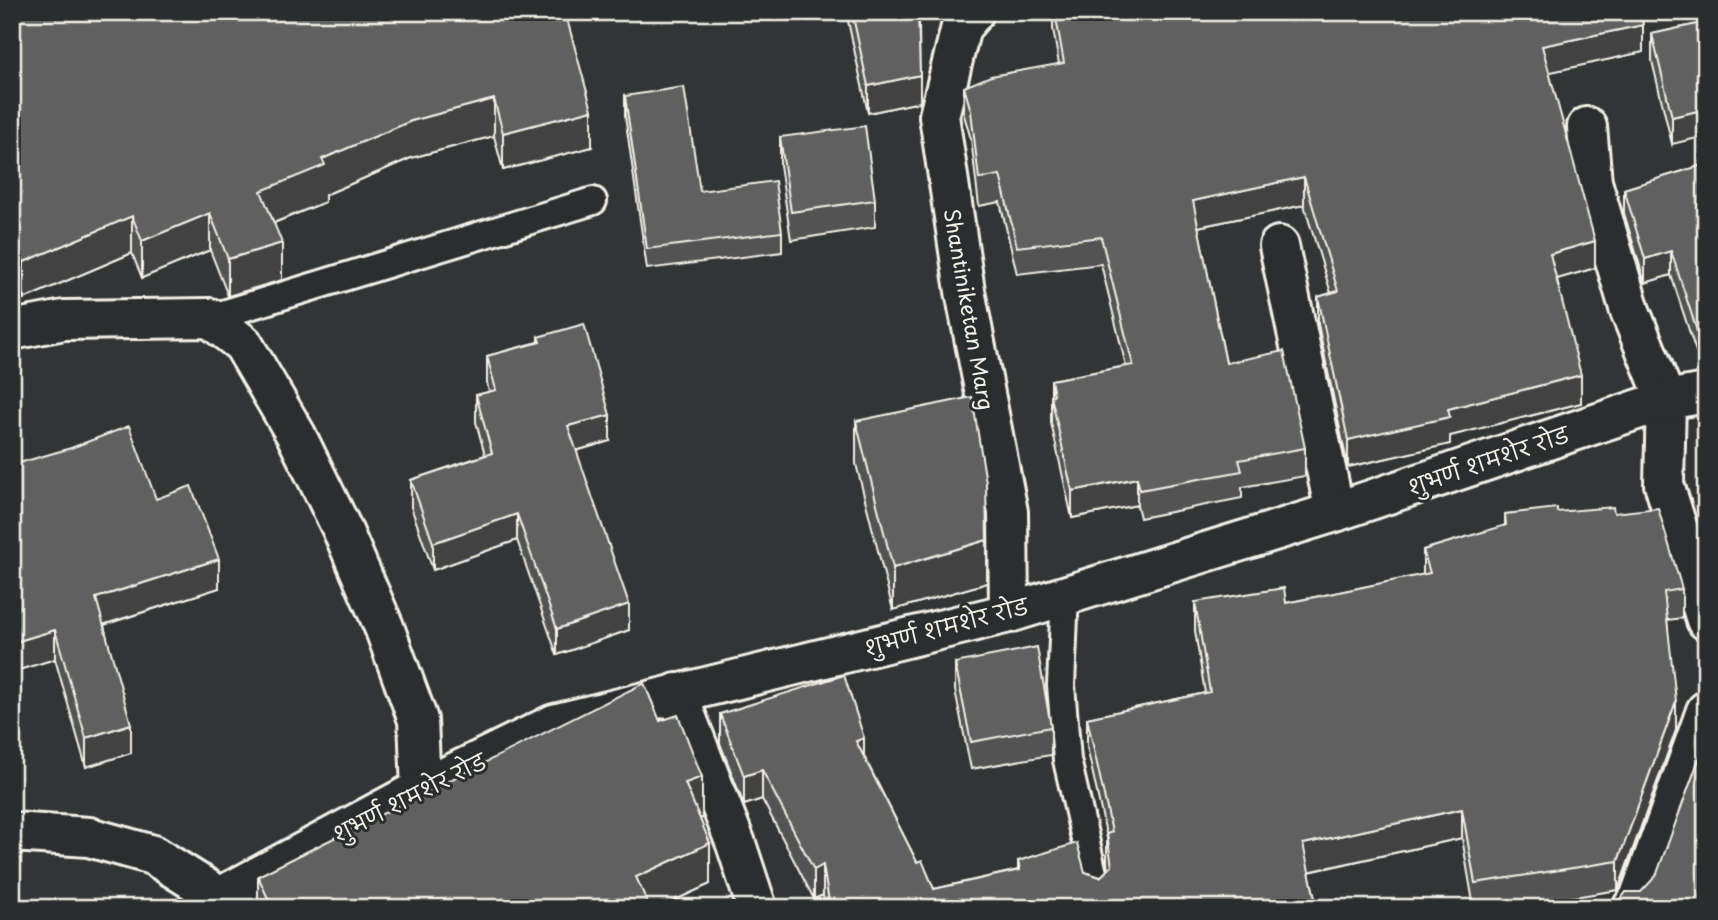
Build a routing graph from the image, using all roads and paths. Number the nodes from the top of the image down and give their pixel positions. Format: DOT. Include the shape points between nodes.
graph roads {
  1 [pos="974,12"];
  2 [pos="1587,127"];
  3 [pos="593,201"];
  4 [pos="1279,246"];
  5 [pos="210,318"];
  6 [pos="12,330"];
  7 [pos="1706,393"];
  8 [pos="1666,400"];
  9 [pos="1335,512"];
  10 [pos="1065,593"];
  11 [pos="1009,613"];
  12 [pos="1706,620"];
  13 [pos="677,693"];
  14 [pos="1706,711"];
  15 [pos="421,789"];
  16 [pos="12,832"];
  17 [pos="1097,891"];
  18 [pos="225,901"];
  19 [pos="757,908"];
  20 [pos="1632,908"];
  1 -- 11 [label="street, Shantiniketan Marg" via="961,27 939,116 965,291 1008,512"];
  2 -- 8 [label="street" via="1592,182 1630,311"];
  3 -- 5 [label="lane"];
  4 -- 9 [label="street"];
  5 -- 6 [label="street" via="64,320"];
  5 -- 15 [label="street" via="243,344 296,435 342,529 418,720"];
  7 -- 8 [label="street, शुभर्ण शमशेर रोड"];
  8 -- 9 [label="street, शुभर्ण शमशेर रोड"];
  8 -- 12 [label="street" via="1664,484"];
  9 -- 10 [label="street, शुभर्ण शमशेर रोड"];
  10 -- 11 [label="street, शुभर्ण शमशेर रोड"];
  10 -- 17 [label="lane" via="1061,685 1067,760"];
  11 -- 13 [label="street, शुभर्ण शमशेर रोड"];
  13 -- 15 [label="street, शुभर्ण शमशेर रोड" via="555,724"];
  13 -- 19 [label="street"];
  14 -- 20 [label="street"];
  15 -- 18 [label="street, शुभर्ण शमशेर रोड"];
  16 -- 18 [label="street" via="89,837 153,855"];
}
